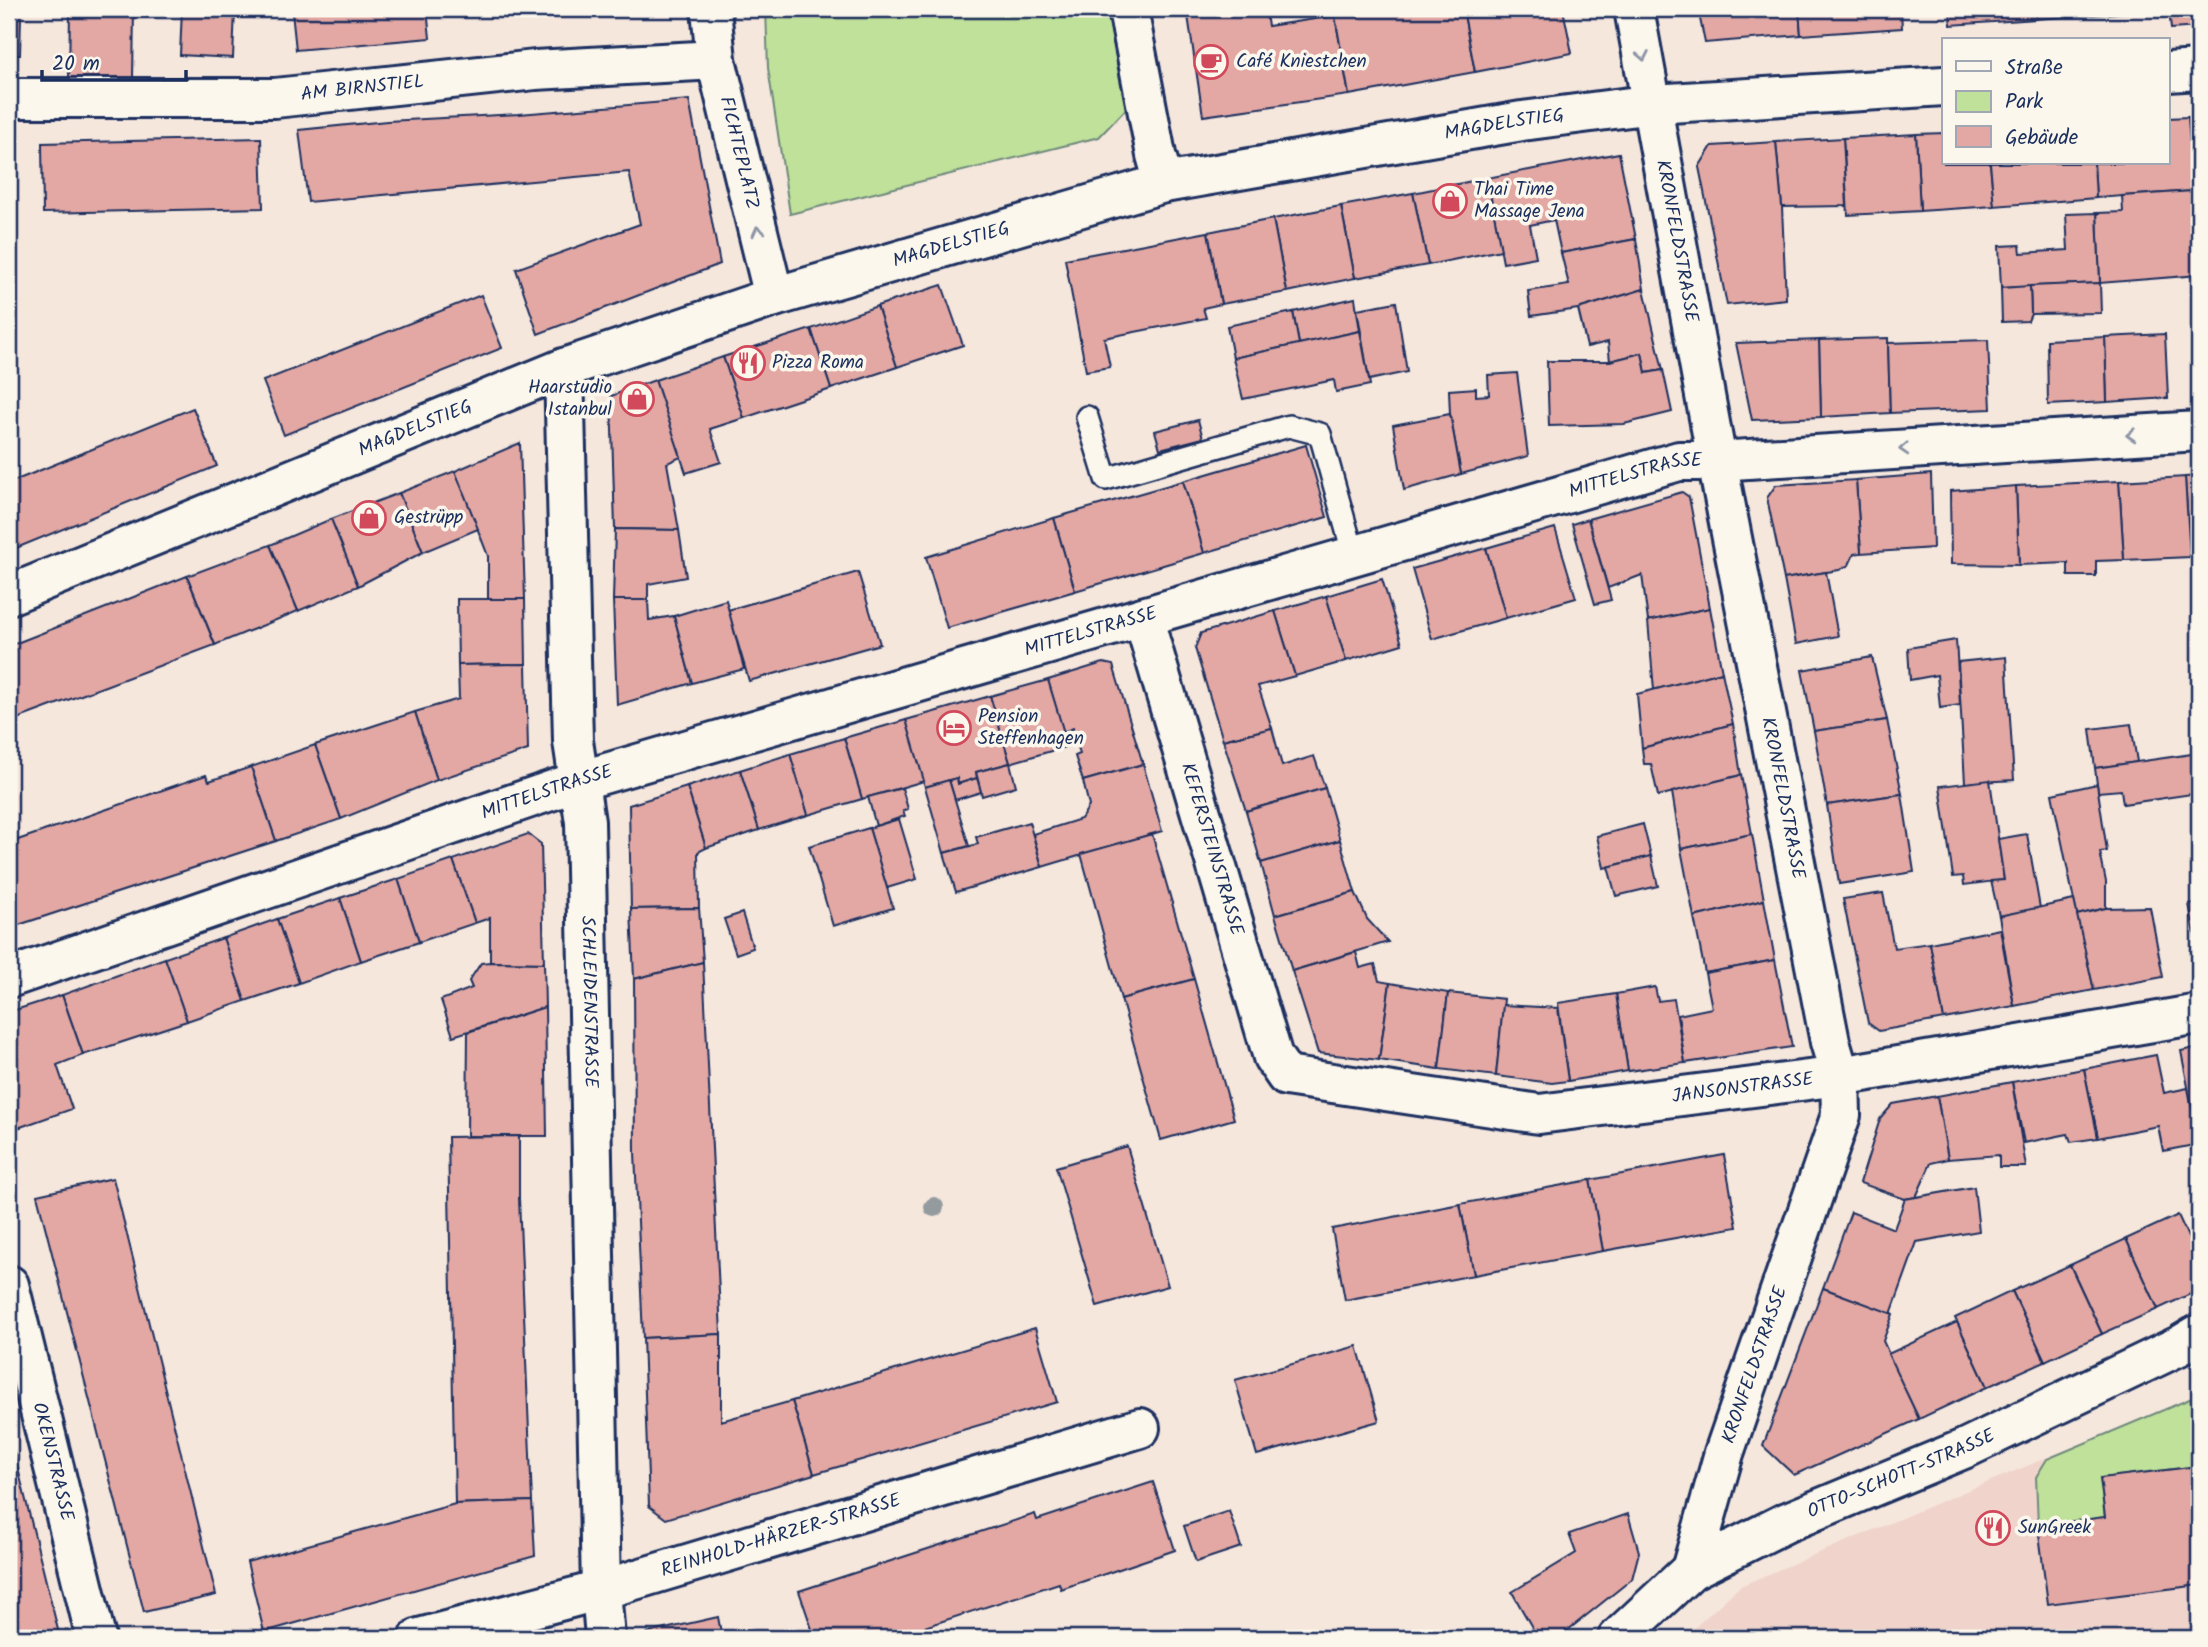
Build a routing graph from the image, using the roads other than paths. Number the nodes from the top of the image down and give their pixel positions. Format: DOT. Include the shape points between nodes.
graph roads {
  1 [pos="711,9"];
  2 [pos="1128,9"];
  3 [pos="1634,9"];
  4 [pos="716,60"];
  5 [pos="2199,70"];
  6 [pos="2170,72"];
  7 [pos="1942,86"];
  8 [pos="9,98"];
  9 [pos="1653,104"];
  10 [pos="1164,183"];
  11 [pos="774,298"];
  12 [pos="564,368"];
  13 [pos="1087,417"];
  14 [pos="2199,431"];
  15 [pos="1717,461"];
  16 [pos="1354,556"];
  17 [pos="9,595"];
  18 [pos="1143,617"];
  19 [pos="579,781"];
  20 [pos="9,978"];
  21 [pos="2199,1014"];
  22 [pos="1286,1076"];
  23 [pos="1840,1076"];
  24 [pos="11,1305"];
  25 [pos="2199,1334"];
  26 [pos="1140,1428"];
  27 [pos="1691,1570"];
  28 [pos="601,1590"];
  29 [pos="96,1638"];
  30 [pos="419,1638"];
  31 [pos="605,1638"];
  32 [pos="1618,1638"];
  1 -- 4 [label="street, FICHTEPLATZ"];
  2 -- 10 [label="street"];
  3 -- 9 [label="street, KRONFELDSTRASSE, one-way"];
  4 -- 8 [label="street, AM BIRNSTIEL" via="535,70 275,98"];
  11 -- 4 [label="street, FICHTEPLATZ, one-way"];
  5 -- 6 [label="street"];
  7 -- 9 [label="street, MAGDELSTIEG"];
  9 -- 10 [label="street, MAGDELSTIEG" via="1522,121"];
  9 -- 15 [label="street, KRONFELDSTRASSE"];
  10 -- 11 [label="street, MAGDELSTIEG"];
  11 -- 12 [label="street, MAGDELSTIEG"];
  12 -- 17 [label="street, MAGDELSTIEG"];
  12 -- 19 [label="street, SCHLEIDENSTRASSE" via="573,741"];
  13 -- 16 [label="lane" via="1106,479 1289,426 1320,434"];
  14 -- 15 [label="street, MITTELSTRASSE, one-way"];
  15 -- 16 [label="street, MITTELSTRASSE" via="1679,461"];
  15 -- 23 [label="street, KRONFELDSTRASSE"];
  16 -- 18 [label="street, MITTELSTRASSE"];
  18 -- 19 [label="street, MITTELSTRASSE"];
  18 -- 22 [label="street, KEFERSTEINSTRASSE" via="1273,1057"];
  19 -- 20 [label="street, MITTELSTRASSE"];
  19 -- 28 [label="street, SCHLEIDENSTRASSE" via="585,822"];
  21 -- 23 [label="street, JANSONSTRASSE"];
  22 -- 23 [label="street, JANSONSTRASSE" via="1539,1114"];
  23 -- 27 [label="street, KRONFELDSTRASSE" via="1841,1115 1724,1453"];
  24 -- 29 [label="street, OKENSTRASSE"];
  25 -- 27 [label="street, OTTO-SCHOTT-STRASSE" via="1966,1448 1785,1523"];
  26 -- 28 [label="street, REINHOLD-HÄRZER-STRASSE"];
  27 -- 32 [label="street, OTTO-SCHOTT-STRASSE"];
  28 -- 30 [label="street, REINHOLD-HÄRZER-STRASSE"];
  28 -- 31 [label="street, SCHLEIDENSTRASSE"];
}
